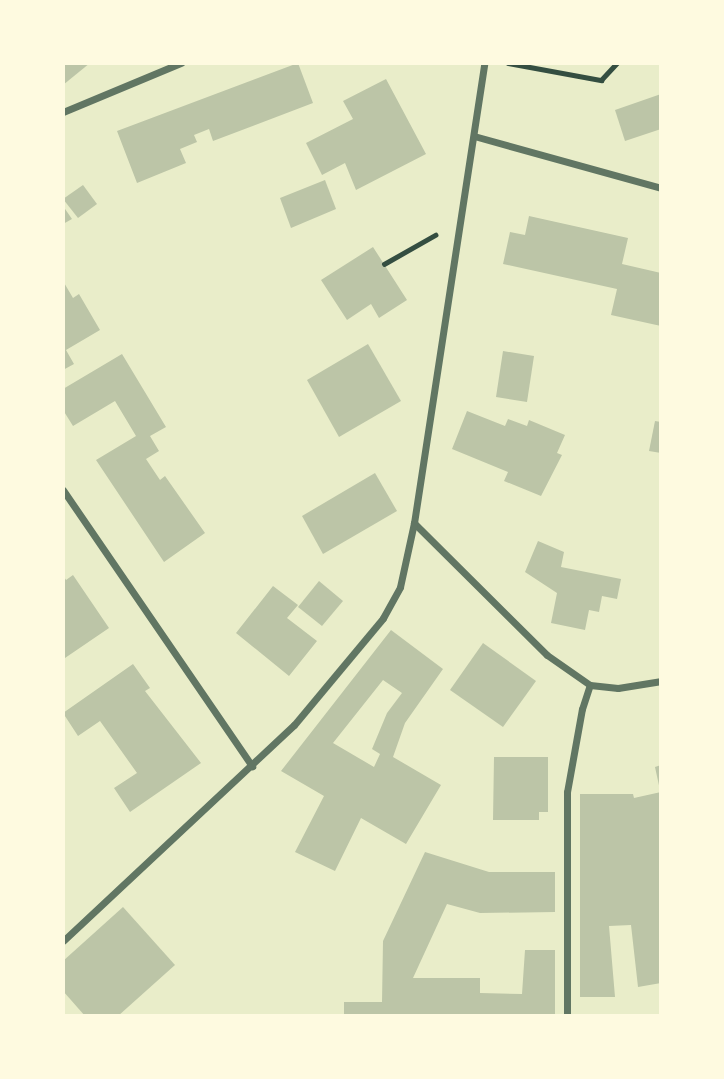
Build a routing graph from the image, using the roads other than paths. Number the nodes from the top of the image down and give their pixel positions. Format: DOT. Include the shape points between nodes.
graph roads {
  1 [pos="181,63"];
  2 [pos="484,63"];
  3 [pos="63,112"];
  4 [pos="474,136"];
  5 [pos="661,188"];
  6 [pos="63,490"];
  7 [pos="414,523"];
  8 [pos="661,681"];
  9 [pos="590,685"];
  10 [pos="252,766"];
  11 [pos="63,941"];
  12 [pos="567,1016"];
  1 -- 3 [label="street"];
  2 -- 4 [label="street"];
  4 -- 5 [label="street"];
  4 -- 7 [label="street"];
  6 -- 10 [label="street"];
  7 -- 9 [label="street" via="547,655"];
  7 -- 10 [label="street" via="406,572 383,618 309,709"];
  8 -- 9 [label="street" via="618,688"];
  9 -- 12 [label="street" via="575,736 567,792"];
  10 -- 11 [label="street"];
}
